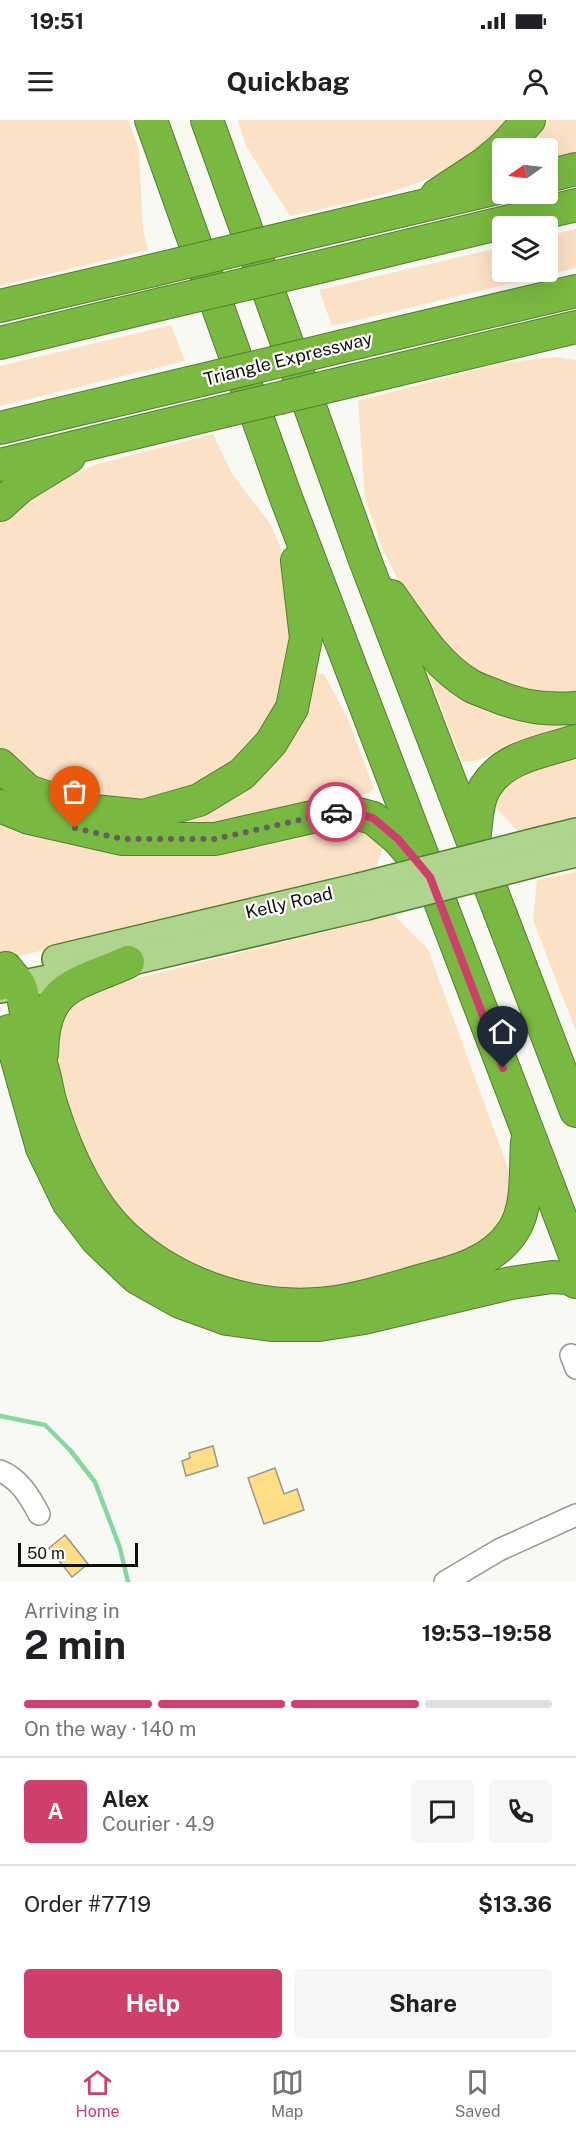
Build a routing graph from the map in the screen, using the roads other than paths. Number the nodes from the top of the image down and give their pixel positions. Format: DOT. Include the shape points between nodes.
graph roads {
  1 [pos="529,120"];
  2 [pos="151,123"];
  3 [pos="212,129"];
  4 [pos="513,138"];
  5 [pos="492,158"];
  6 [pos="576,169"];
  7 [pos="558,174"];
  8 [pos="492,189"];
  9 [pos="576,205"];
  10 [pos="420,206"];
  11 [pos="576,291"];
  12 [pos="3,305"];
  13 [pos="576,327"];
  14 [pos="0,343"];
  15 [pos="486,349"];
  16 [pos="576,350"];
  17 [pos="0,428"];
  18 [pos="93,442"];
  19 [pos="0,465"];
  20 [pos="285,495"];
  21 [pos="0,505"];
  22 [pos="365,560"];
  23 [pos="576,708"];
  24 [pos="576,741"];
  25 [pos="0,765"];
  26 [pos="0,806"];
  27 [pos="576,832"];
  28 [pos="474,844"];
  29 [pos="557,851"];
  30 [pos="430,877"];
  31 [pos="363,897"];
  32 [pos="128,962"];
  33 [pos="4,992"];
  34 [pos="41,1064"];
  35 [pos="576,1112"];
  36 [pos="527,1132"];
  37 [pos="576,1258"];
  38 [pos="576,1282"];
  39 [pos="0,1471"];
  40 [pos="39,1514"];
  41 [pos="576,1515"];
  42 [pos="445,1582"];
  1 -- 4 [label="highway"];
  2 -- 20 [label="highway"];
  3 -- 22 [label="highway"];
  5 -- 10 [label="highway"];
  6 -- 7 [label="highway"];
  8 -- 10 [label="highway"];
  9 -- 14 [label="highway, bridge"];
  10 -- 12 [label="highway, bridge"];
  11 -- 17 [label="highway, Triangle Expressway, bridge"];
  13 -- 15 [label="highway"];
  15 -- 16 [label="highway"];
  15 -- 18 [label="highway, bridge"];
  18 -- 19 [label="highway"];
  18 -- 21 [label="highway"];
  20 -- 25 [label="highway" via="306,638 292,708 271,744 242,774 199,800 143,816 84,810 28,791"];
  20 -- 30 [label="highway"];
  22 -- 23 [label="highway" via="442,662 470,686 516,704"];
  22 -- 28 [label="highway"];
  24 -- 28 [label="highway" via="503,767 485,786"];
  26 -- 30 [label="highway" via="29,818 122,839 215,839 343,810 373,818 398,839"];
  27 -- 29 [label="main road, Kelly Road"];
  28 -- 35 [label="highway"];
  29 -- 31 [label="main road, Kelly Road, bridge"];
  30 -- 36 [label="highway"];
  31 -- 32 [label="main road, Kelly Road"];
  31 -- 33 [label="main road, Kelly Road" via="45,961"];
  32 -- 33 [label="main road, Kelly Road"];
  32 -- 34 [label="highway" via="70,986 53,1001 45,1021"];
  33 -- 34 [label="highway"];
  33 -- 38 [label="highway" via="42,1148 68,1202 97,1240 137,1278 180,1302 227,1318 272,1325 319,1325 511,1283 552,1277"];
  34 -- 36 [label="highway" via="62,1138 81,1179 125,1237 163,1266 190,1280 248,1299 300,1304 336,1302 478,1262 513,1230 521,1210"];
  36 -- 37 [label="highway"];
  39 -- 40 [label="lane" via="29,1495"];
  41 -- 42 [label="lane" via="499,1550"];
}
